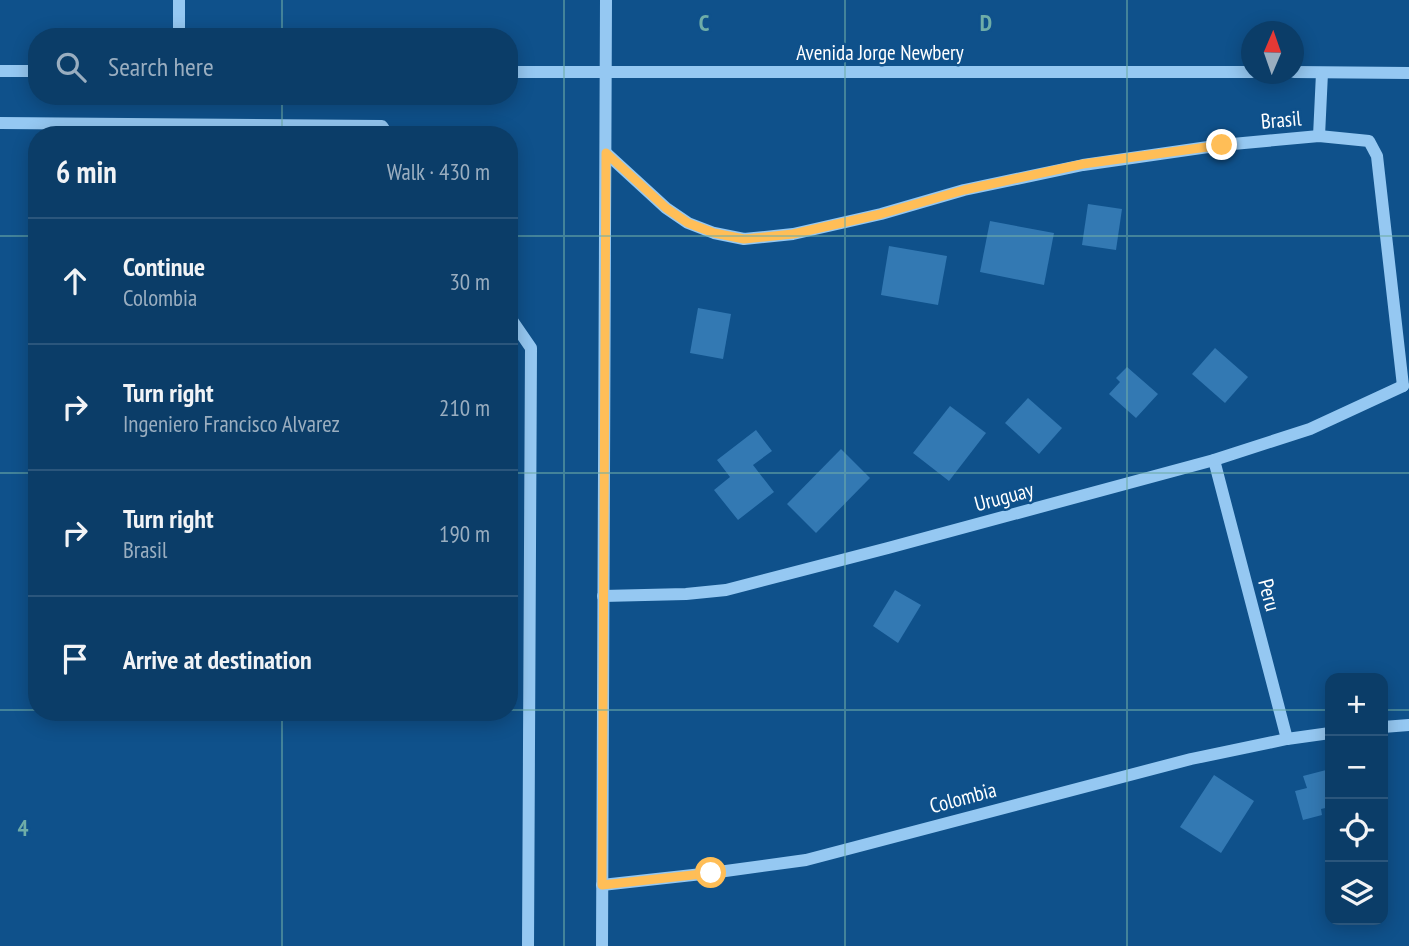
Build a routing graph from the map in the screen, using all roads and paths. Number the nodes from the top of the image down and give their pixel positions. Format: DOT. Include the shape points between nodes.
graph roads {
  1 [pos="179,0"];
  2 [pos="606,0"];
  3 [pos="179,28"];
  4 [pos="0,71"];
  5 [pos="28,71"];
  6 [pos="518,72"];
  7 [pos="606,72"];
  8 [pos="1241,72"];
  9 [pos="1304,72"];
  10 [pos="1322,72"];
  11 [pos="1409,73"];
  12 [pos="0,123"];
  13 [pos="382,126"];
  14 [pos="1319,136"];
  15 [pos="606,153"];
  16 [pos="518,329"];
  17 [pos="1406,387"];
  18 [pos="1214,460"];
  19 [pos="603,596"];
  20 [pos="1409,726"];
  21 [pos="1388,727"];
  22 [pos="1325,734"];
  23 [pos="1287,739"];
  24 [pos="602,885"];
  25 [pos="528,946"];
  26 [pos="601,946"];
  1 -- 3 [label="street"];
  2 -- 7 [label="street"];
  4 -- 5 [label="street"];
  6 -- 7 [label="street, Avenida Jorge Newbery"];
  7 -- 8 [label="street, Avenida Jorge Newbery"];
  7 -- 15 [label="street"];
  9 -- 10 [label="street"];
  10 -- 11 [label="street"];
  10 -- 14 [label="street"];
  12 -- 13 [label="street"];
  14 -- 15 [label="street, Brasil" via="1083,164 793,234 744,239 688,223"];
  14 -- 17 [label="street, Brasil" via="1369,141 1377,156"];
  15 -- 19 [label="street"];
  16 -- 25 [label="street" via="531,348"];
  17 -- 18 [label="street, Uruguay" via="1310,429"];
  18 -- 19 [label="street, Uruguay" via="726,590"];
  18 -- 23 [label="street, Peru"];
  19 -- 24 [label="street"];
  20 -- 21 [label="street"];
  22 -- 23 [label="street, Colombia"];
  23 -- 24 [label="street, Colombia" via="1191,759 806,860"];
  24 -- 26 [label="street"];
}
